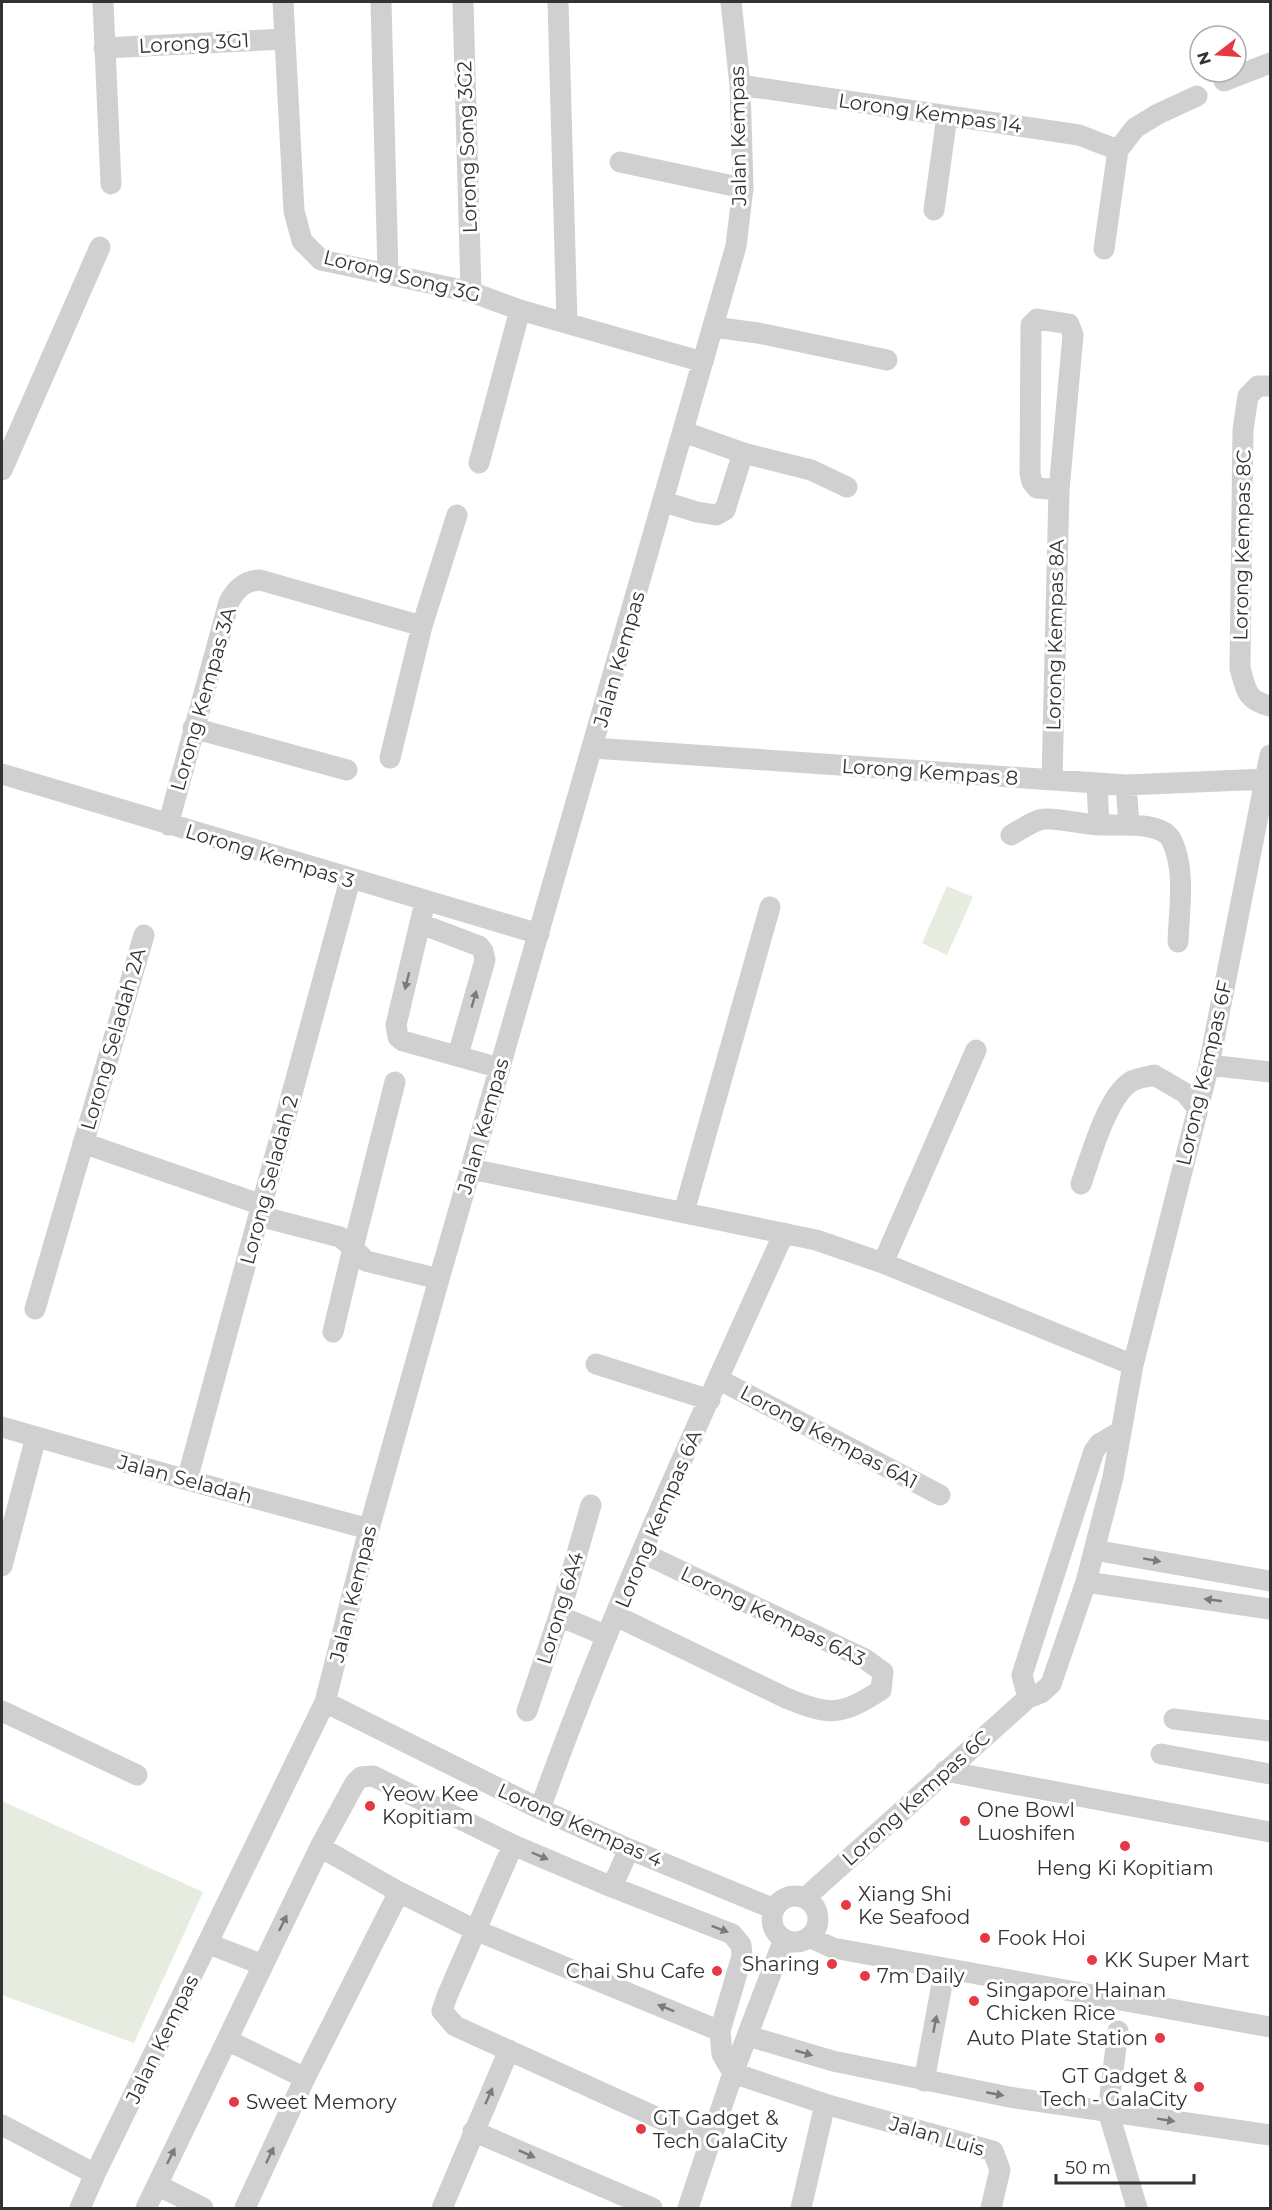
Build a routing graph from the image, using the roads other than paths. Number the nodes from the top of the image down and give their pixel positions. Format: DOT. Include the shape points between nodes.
graph roads {
  1 [pos="103,2"];
  2 [pos="283,2"];
  3 [pos="381,2"];
  4 [pos="463,2"];
  5 [pos="558,2"];
  6 [pos="731,2"];
  7 [pos="284,39"];
  8 [pos="104,48"];
  9 [pos="1270,63"];
  10 [pos="1248,72"];
  11 [pos="740,85"];
  12 [pos="1197,96"];
  13 [pos="947,116"];
  14 [pos="1118,150"];
  15 [pos="620,162"];
  16 [pos="111,184"];
  17 [pos="743,188"];
  18 [pos="934,210"];
  19 [pos="100,247"];
  20 [pos="1104,249"];
  21 [pos="388,274"];
  22 [pos="471,292"];
  23 [pos="520,309"];
  24 [pos="567,323"];
  25 [pos="713,327"];
  26 [pos="887,360"];
  27 [pos="703,362"];
  28 [pos="1270,386"];
  29 [pos="684,432"];
  30 [pos="743,453"];
  31 [pos="479,463"];
  32 [pos="2,470"];
  33 [pos="847,488"];
  34 [pos="1059,490"];
  35 [pos="664,502"];
  36 [pos="457,516"];
  37 [pos="422,626"];
  38 [pos="1270,706"];
  39 [pos="193,728"];
  40 [pos="593,748"];
  41 [pos="1270,755"];
  42 [pos="390,758"];
  43 [pos="347,770"];
  44 [pos="2,774"];
  45 [pos="1267,779"];
  46 [pos="1052,780"];
  47 [pos="1097,783"];
  48 [pos="1126,785"];
  49 [pos="1129,824"];
  50 [pos="168,825"];
  51 [pos="1099,825"];
  52 [pos="1011,835"];
  53 [pos="350,880"];
  54 [pos="425,902"];
  55 [pos="770,907"];
  56 [pos="421,924"];
  57 [pos="539,934"];
  58 [pos="144,935"];
  59 [pos="1178,942"];
  60 [pos="976,1050"];
  61 [pos="458,1055"];
  62 [pos="1209,1065"];
  63 [pos="500,1068"];
  64 [pos="1270,1072"];
  65 [pos="395,1082"];
  66 [pos="1198,1109"];
  67 [pos="83,1143"];
  68 [pos="471,1169"];
  69 [pos="1081,1185"];
  70 [pos="260,1210"];
  71 [pos="684,1212"];
  72 [pos="784,1233"];
  73 [pos="353,1248"];
  74 [pos="883,1263"];
  75 [pos="439,1279"];
  76 [pos="35,1309"];
  77 [pos="333,1332"];
  78 [pos="596,1364"];
  79 [pos="1133,1365"];
  80 [pos="718,1379"];
  81 [pos="710,1400"];
  82 [pos="2,1427"];
  83 [pos="1121,1431"];
  84 [pos="36,1437"];
  85 [pos="188,1480"];
  86 [pos="939,1495"];
  87 [pos="591,1505"];
  88 [pos="369,1529"];
  89 [pos="1094,1550"];
  90 [pos="643,1552"];
  91 [pos="2,1566"];
  92 [pos="1270,1581"];
  93 [pos="1086,1582"];
  94 [pos="1270,1609"];
  95 [pos="559,1616"];
  96 [pos="616,1616"];
  97 [pos="607,1636"];
  98 [pos="1028,1698"];
  99 [pos="325,1702"];
  100 [pos="2,1711"];
  101 [pos="527,1711"];
  102 [pos="1174,1719"];
  103 [pos="1270,1731"];
  104 [pos="1161,1754"];
  105 [pos="945,1771"];
  106 [pos="1270,1774"];
  107 [pos="137,1775"];
  108 [pos="540,1809"];
  109 [pos="1270,1832"];
  110 [pos="513,1845"];
  111 [pos="320,1847"];
  112 [pos="629,1849"];
  113 [pos="612,1887"];
  114 [pos="399,1892"];
  115 [pos="805,1898"];
  116 [pos="774,1909"];
  117 [pos="475,1930"];
  118 [pos="809,1937"];
  119 [pos="784,1939"];
  120 [pos="209,1944"];
  121 [pos="263,1965"];
  122 [pos="945,1968"];
  123 [pos="1270,2027"];
  124 [pos="720,2031"];
  125 [pos="1118,2031"];
  126 [pos="748,2036"];
  127 [pos="227,2040"];
  128 [pos="509,2050"];
  129 [pos="733,2073"];
  130 [pos="305,2078"];
  131 [pos="924,2080"];
  132 [pos="825,2104"];
  133 [pos="1108,2111"];
  134 [pos="2,2125"];
  135 [pos="473,2131"];
  136 [pos="1270,2135"];
  137 [pos="710,2141"];
  138 [pos="95,2174"];
  139 [pos="157,2185"];
  140 [pos="80,2208"];
  141 [pos="146,2208"];
  142 [pos="202,2208"];
  143 [pos="245,2208"];
  144 [pos="442,2208"];
  145 [pos="652,2208"];
  146 [pos="688,2208"];
  147 [pos="801,2208"];
  148 [pos="990,2208"];
  149 [pos="1137,2208"];
  1 -- 8 [label="street"];
  2 -- 7 [label="street, Lorong Song 3G"];
  3 -- 21 [label="street"];
  4 -- 22 [label="street, Lorong Song 3G2"];
  5 -- 24 [label="street"];
  6 -- 11 [label="street, Jalan Kempas"];
  7 -- 8 [label="street, Lorong 3G1"];
  7 -- 21 [label="street, Lorong Song 3G" via="294,211 302,241 321,260"];
  8 -- 16 [label="street"];
  9 -- 10 [label="street"];
  11 -- 13 [label="street, Lorong Kempas 14"];
  11 -- 17 [label="street, Jalan Kempas"];
  12 -- 14 [label="street" via="1135,128"];
  13 -- 14 [label="street, Lorong Kempas 14" via="1079,135"];
  13 -- 18 [label="street"];
  14 -- 20 [label="street"];
  15 -- 17 [label="street"];
  17 -- 25 [label="street, Jalan Kempas" via="736,246"];
  19 -- 32 [label="street"];
  21 -- 22 [label="street, Lorong Song 3G"];
  22 -- 23 [label="street, Lorong Song 3G"];
  23 -- 24 [label="street, Lorong Song 3G"];
  23 -- 31 [label="street"];
  24 -- 27 [label="street, Lorong Song 3G"];
  25 -- 26 [label="street"];
  25 -- 27 [label="street, Jalan Kempas"];
  27 -- 29 [label="street, Jalan Kempas"];
  28 -- 38 [label="street, Lorong Kempas 8C" via="1258,386 1248,396 1243,430 1240,668 1247,693 1253,700"];
  29 -- 30 [label="street"];
  29 -- 35 [label="street, Jalan Kempas"];
  30 -- 33 [label="street" via="811,470"];
  30 -- 35 [label="street" via="725,510 716,515"];
  34 -- 34 [label="street, Lorong Kempas 8A" via="1073,335 1069,324 1037,320 1031,325 1030,474 1037,488"];
  34 -- 46 [label="street, Lorong Kempas 8A"];
  35 -- 40 [label="street, Jalan Kempas"];
  36 -- 37 [label="street"];
  37 -- 39 [label="street, Lorong Kempas 3A" via="304,591 250,581 234,592 229,602"];
  37 -- 42 [label="street"];
  39 -- 43 [label="street"];
  39 -- 50 [label="street, Lorong Kempas 3A"];
  40 -- 46 [label="street, Lorong Kempas 8"];
  40 -- 57 [label="street, Jalan Kempas"];
  41 -- 45 [label="street"];
  44 -- 50 [label="street, Lorong Kempas 3"];
  45 -- 48 [label="street, Lorong Kempas 8"];
  45 -- 62 [label="street, Lorong Kempas 6F"];
  46 -- 47 [label="street, Lorong Kempas 8"];
  47 -- 48 [label="street, Lorong Kempas 8"];
  47 -- 51 [label="street"];
  48 -- 49 [label="street"];
  49 -- 51 [label="street"];
  49 -- 59 [label="street" via="1162,832 1171,839 1180,884"];
  50 -- 53 [label="street, Lorong Kempas 3"];
  51 -- 52 [label="street" via="1041,819"];
  53 -- 54 [label="street, Lorong Kempas 3"];
  53 -- 70 [label="street, Lorong Seladah 2"];
  54 -- 56 [label="street"];
  54 -- 57 [label="street, Lorong Kempas 3"];
  55 -- 71 [label="street"];
  61 -- 56 [label="street, one-way" via="485,960 483,951"];
  56 -- 61 [label="street, one-way" via="396,1024 398,1037"];
  57 -- 63 [label="street, Jalan Kempas"];
  58 -- 67 [label="street, Lorong Seladah 2A"];
  60 -- 74 [label="street"];
  61 -- 63 [label="street"];
  62 -- 64 [label="street"];
  62 -- 66 [label="street, Lorong Kempas 6F"];
  63 -- 68 [label="street, Jalan Kempas"];
  65 -- 73 [label="street"];
  66 -- 69 [label="street" via="1185,1093 1154,1075 1131,1081 1114,1100"];
  66 -- 79 [label="street, Lorong Kempas 6F"];
  67 -- 70 [label="street, Lorong Seladah 2A"];
  67 -- 76 [label="street, Lorong Seladah 2A"];
  68 -- 71 [label="street"];
  68 -- 75 [label="street, Jalan Kempas"];
  70 -- 73 [label="street, Lorong Seladah 2A" via="340,1237"];
  70 -- 85 [label="street, Lorong Seladah 2"];
  71 -- 72 [label="street"];
  72 -- 74 [label="street"];
  72 -- 80 [label="street, Lorong Kempas 6A"];
  73 -- 75 [label="street, Lorong Seladah 2A" via="366,1261"];
  73 -- 77 [label="street"];
  74 -- 79 [label="street"];
  75 -- 88 [label="street, Jalan Kempas"];
  78 -- 81 [label="street"];
  79 -- 83 [label="street, Lorong Kempas 6C"];
  80 -- 81 [label="street, Lorong Kempas 6A"];
  80 -- 86 [label="street, Lorong Kempas 6A1"];
  81 -- 90 [label="street, Lorong Kempas 6A"];
  82 -- 84 [label="street, Jalan Seladah"];
  83 -- 89 [label="street, Lorong Kempas 6C"];
  83 -- 98 [label="street" via="1094,1451 1022,1676"];
  84 -- 85 [label="street, Jalan Seladah"];
  84 -- 91 [label="street"];
  85 -- 88 [label="street, Jalan Seladah"];
  87 -- 95 [label="street, Lorong 6A4"];
  88 -- 99 [label="street, Jalan Kempas"];
  89 -- 92 [label="street, one-way"];
  89 -- 93 [label="street, Lorong Kempas 6C"];
  90 -- 96 [label="street, Lorong Kempas 6A"];
  90 -- 96 [label="street, Lorong Kempas 6A3" via="866,1659 883,1672 881,1690 839,1712 812,1709"];
  94 -- 93 [label="street, one-way"];
  93 -- 98 [label="street, Lorong Kempas 6C" via="1051,1684"];
  95 -- 97 [label="street"];
  95 -- 101 [label="street, Lorong 6A4"];
  96 -- 97 [label="street, Lorong Kempas 6A"];
  97 -- 108 [label="street, Lorong Kempas 6A"];
  98 -- 105 [label="street, Lorong Kempas 6C"];
  99 -- 108 [label="street, Lorong Kempas 4"];
  99 -- 120 [label="street, Jalan Kempas"];
  100 -- 107 [label="street"];
  102 -- 103 [label="street"];
  104 -- 106 [label="street"];
  105 -- 109 [label="street"];
  105 -- 115 [label="street, Lorong Kempas 6C"];
  108 -- 112 [label="street, Lorong Kempas 4"];
  110 -- 111 [label="street" via="373,1776 361,1777 355,1783"];
  110 -- 113 [label="street, one-way"];
  110 -- 117 [label="street"];
  111 -- 114 [label="street"];
  121 -- 111 [label="street, one-way"];
  112 -- 113 [label="street"];
  112 -- 116 [label="street, Lorong Kempas 4"];
  113 -- 124 [label="street, one-way" via="732,1934 741,1945 742,1956"];
  114 -- 117 [label="street"];
  114 -- 130 [label="street"];
  115 -- 116 [label="street" via="783,1898"];
  115 -- 118 [label="street" via="818,1916 815,1932"];
  116 -- 119 [label="street" via="772,1924"];
  124 -- 117 [label="street, one-way"];
  117 -- 128 [label="street" via="442,2011 455,2026"];
  118 -- 119 [label="street" via="795,1942"];
  118 -- 122 [label="street" via="833,1948"];
  119 -- 126 [label="street"];
  120 -- 121 [label="street"];
  120 -- 138 [label="street, Jalan Kempas"];
  121 -- 127 [label="street"];
  122 -- 123 [label="street"];
  131 -- 122 [label="street, one-way"];
  124 -- 129 [label="street" via="722,2054"];
  125 -- 133 [label="street"];
  126 -- 129 [label="street"];
  126 -- 131 [label="street, one-way" via="833,2061"];
  127 -- 130 [label="street"];
  139 -- 127 [label="street, one-way"];
  135 -- 128 [label="street, one-way"];
  128 -- 137 [label="street"];
  129 -- 132 [label="street, Jalan Luis"];
  129 -- 137 [label="street"];
  143 -- 130 [label="street, one-way"];
  131 -- 133 [label="street, one-way"];
  132 -- 147 [label="street"];
  132 -- 148 [label="street, Jalan Luis" via="993,2151 1000,2169"];
  133 -- 136 [label="street, one-way"];
  133 -- 149 [label="street"];
  134 -- 138 [label="street"];
  135 -- 144 [label="street"];
  135 -- 145 [label="street, one-way"];
  137 -- 146 [label="street"];
  138 -- 140 [label="street, Jalan Kempas"];
  139 -- 141 [label="street"];
  139 -- 142 [label="street"];
}
